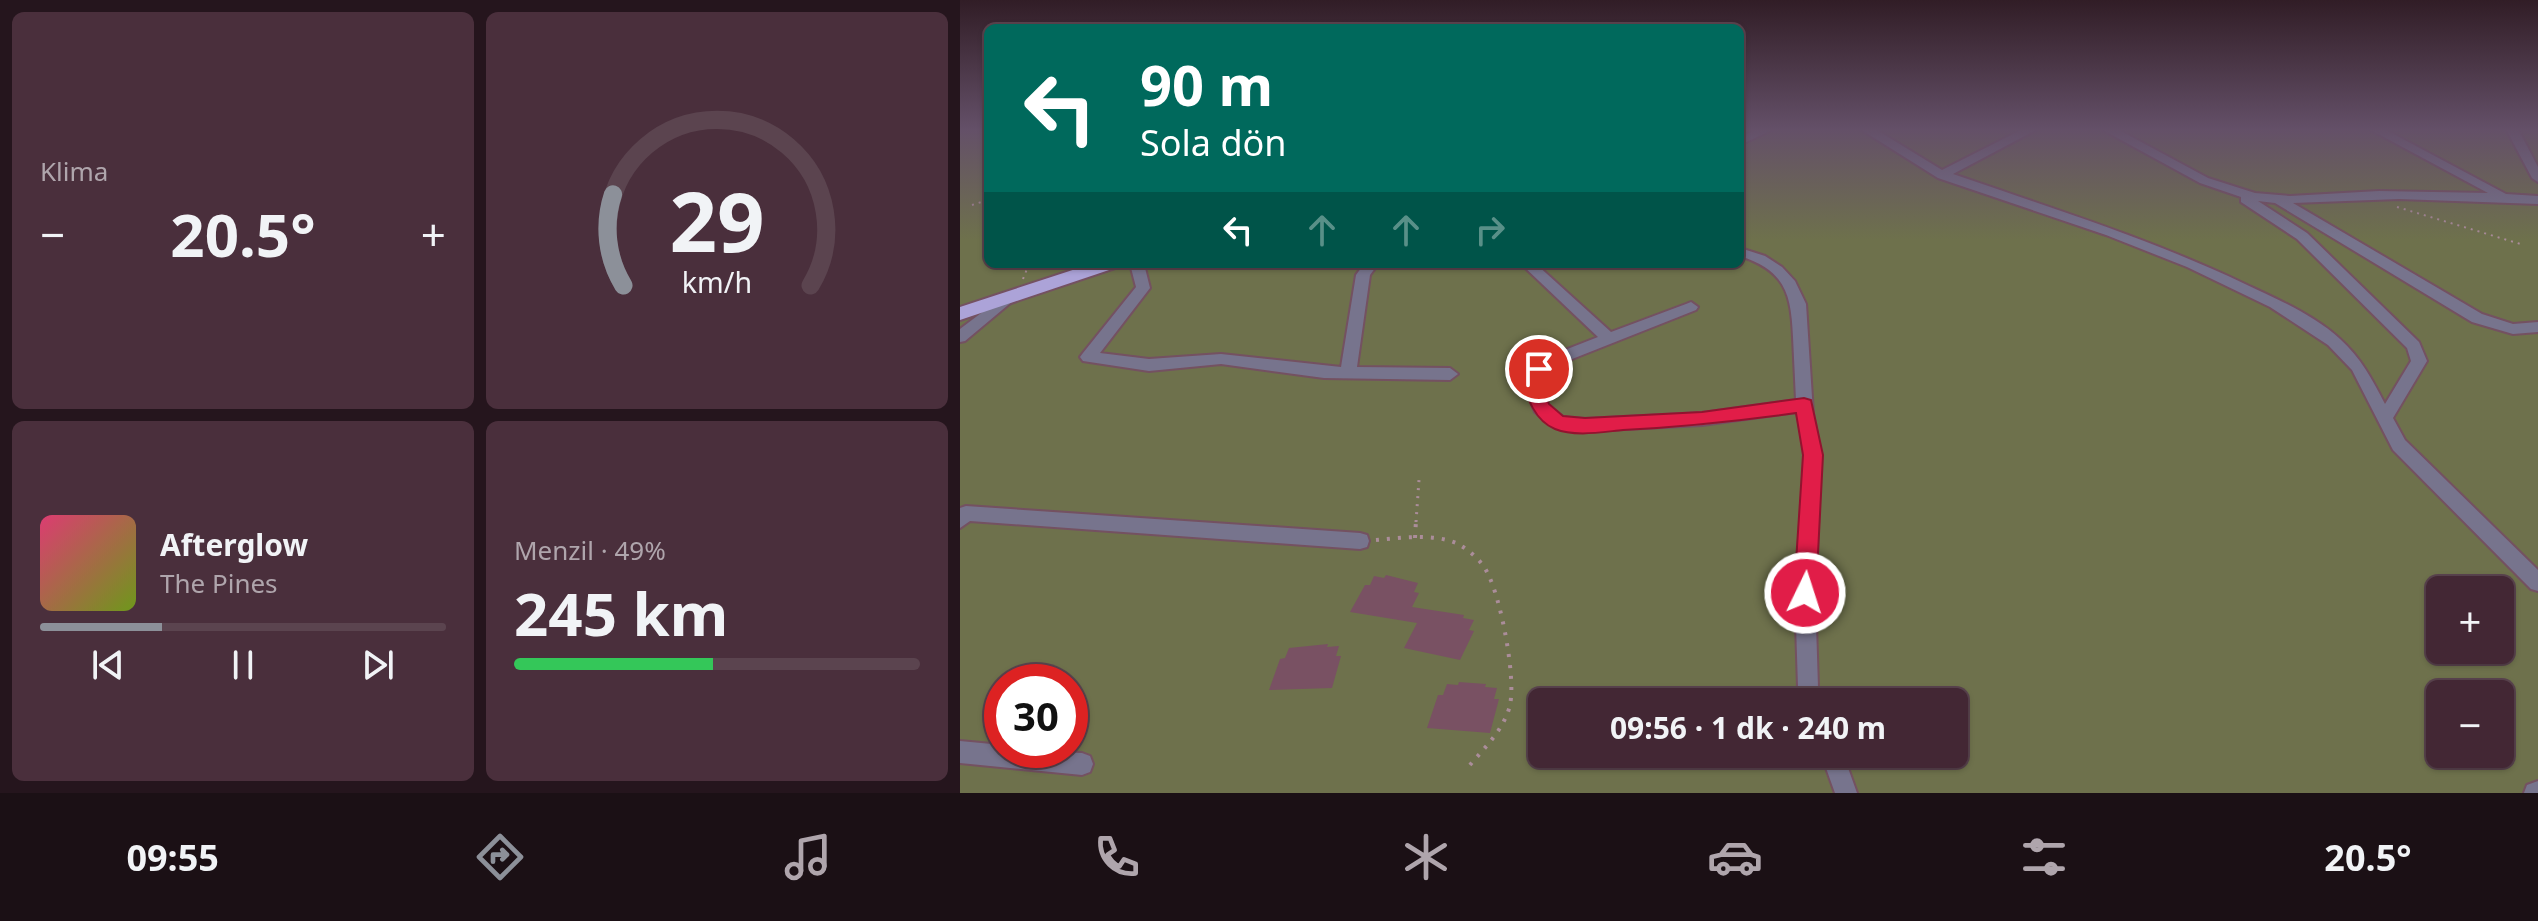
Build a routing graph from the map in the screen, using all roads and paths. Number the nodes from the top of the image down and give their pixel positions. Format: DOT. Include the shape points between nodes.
graph roads {
  1 [pos="1927,166"];
  2 [pos="1960,166"];
  3 [pos="2178,166"];
  4 [pos="2445,166"];
  5 [pos="1942,175"];
  6 [pos="2239,194"];
  7 [pos="2505,198"];
  8 [pos="2538,200"];
  9 [pos="984,201"];
  10 [pos="2280,201"];
  11 [pos="972,205"];
  12 [pos="2397,207"];
  13 [pos="2524,245"];
  14 [pos="1744,254"];
  15 [pos="1050,268"];
  16 [pos="1097,268"];
  17 [pos="1138,268"];
  18 [pos="1368,268"];
  19 [pos="1532,268"];
  20 [pos="1026,272"];
  21 [pos="1009,297"];
  22 [pos="960,302"];
  23 [pos="1691,307"];
  24 [pos="960,314"];
  25 [pos="2538,327"];
  26 [pos="960,337"];
  27 [pos="1610,340"];
  28 [pos="1348,372"];
  29 [pos="1450,374"];
  30 [pos="1804,405"];
  31 [pos="2385,418"];
  32 [pos="1419,480"];
  33 [pos="962,515"];
  34 [pos="1415,538"];
  35 [pos="1360,541"];
  36 [pos="2538,583"];
  37 [pos="1808,688"];
  38 [pos="960,752"];
  39 [pos="984,754"];
  40 [pos="1837,768"];
  41 [pos="1465,771"];
  42 [pos="1846,793"];
  1 -- 5 [label="street"];
  2 -- 5 [label="street"];
  3 -- 6 [label="street"];
  4 -- 7 [label="street"];
  5 -- 31 [label="street" via="2125,237 2275,304 2333,341 2358,367"];
  6 -- 10 [label="street"];
  6 -- 31 [label="street" via="2302,236 2414,346 2419,361"];
  7 -- 8 [label="street"];
  7 -- 10 [label="street" via="2375,195"];
  9 -- 11 [label="path"];
  10 -- 25 [label="street" via="2477,318 2513,329"];
  12 -- 13 [label="path"];
  14 -- 30 [label="street" via="1769,263 1795,290"];
  15 -- 20 [label="main road"];
  16 -- 21 [label="main road"];
  17 -- 28 [label="street" via="1143,288 1088,357 1149,365 1221,359"];
  18 -- 28 [label="street"];
  19 -- 27 [label="street"];
  20 -- 22 [label="main road"];
  21 -- 24 [label="main road"];
  21 -- 26 [label="street"];
  23 -- 27 [label="street"];
  27 -- 30 [label="street" via="1552,361 1531,379 1541,408 1559,423 1702,419"];
  28 -- 29 [label="street"];
  30 -- 37 [label="street" via="1813,455 1805,593"];
  31 -- 36 [label="street" via="2399,445"];
  32 -- 34 [label="path"];
  33 -- 35 [label="street"];
  34 -- 35 [label="path"];
  34 -- 41 [label="path" via="1439,536 1480,561 1488,573 1513,681 1505,721"];
  38 -- 39 [label="street"];
  40 -- 42 [label="street"];
}
